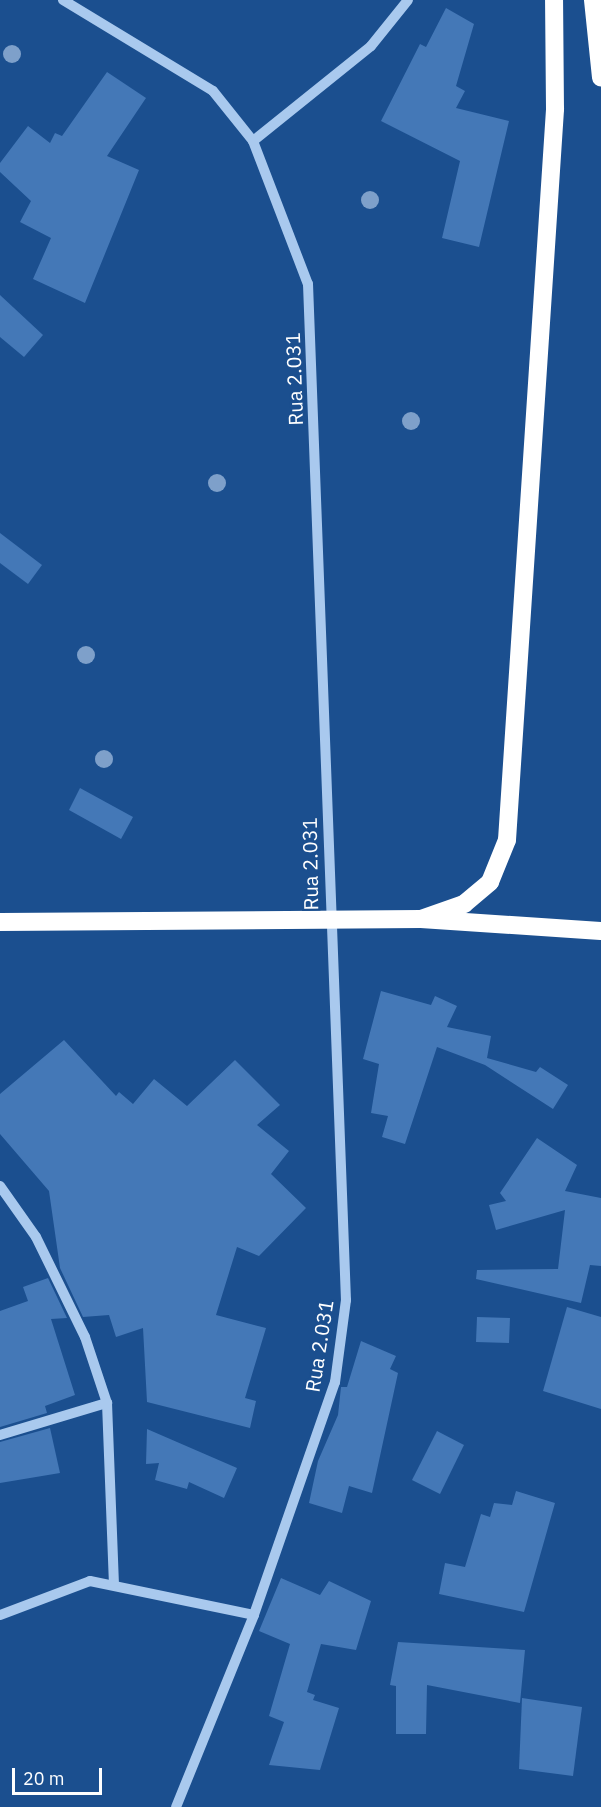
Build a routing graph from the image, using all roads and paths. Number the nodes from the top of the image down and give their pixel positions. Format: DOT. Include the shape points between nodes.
graph roads {
  1 [pos="63,0"];
  2 [pos="408,0"];
  3 [pos="554,0"];
  4 [pos="593,0"];
  5 [pos="601,78"];
  6 [pos="253,141"];
  7 [pos="422,919"];
  8 [pos="330,920"];
  9 [pos="0,922"];
  10 [pos="601,931"];
  11 [pos="0,1186"];
  12 [pos="107,1403"];
  13 [pos="0,1436"];
  14 [pos="114,1582"];
  15 [pos="0,1615"];
  16 [pos="254,1615"];
  17 [pos="176,1807"];
  1 -- 6 [label="street, Rua 2.031" via="164,56 213,92"];
  2 -- 6 [label="street" via="371,46"];
  3 -- 7 [label="highway" via="555,109 507,840 490,882 464,904"];
  4 -- 5 [label="highway"];
  6 -- 8 [label="street, Rua 2.031" via="308,284"];
  7 -- 8 [label="highway"];
  7 -- 10 [label="highway"];
  8 -- 9 [label="highway"];
  8 -- 16 [label="street, Rua 2.031" via="346,1300 335,1382"];
  11 -- 12 [label="street" via="56,1277 85,1338"];
  12 -- 13 [label="street"];
  12 -- 14 [label="street" via="116,1521"];
  14 -- 15 [label="street" via="90,1581"];
  14 -- 16 [label="street"];
  16 -- 17 [label="street, Rua 2.031"];
}
